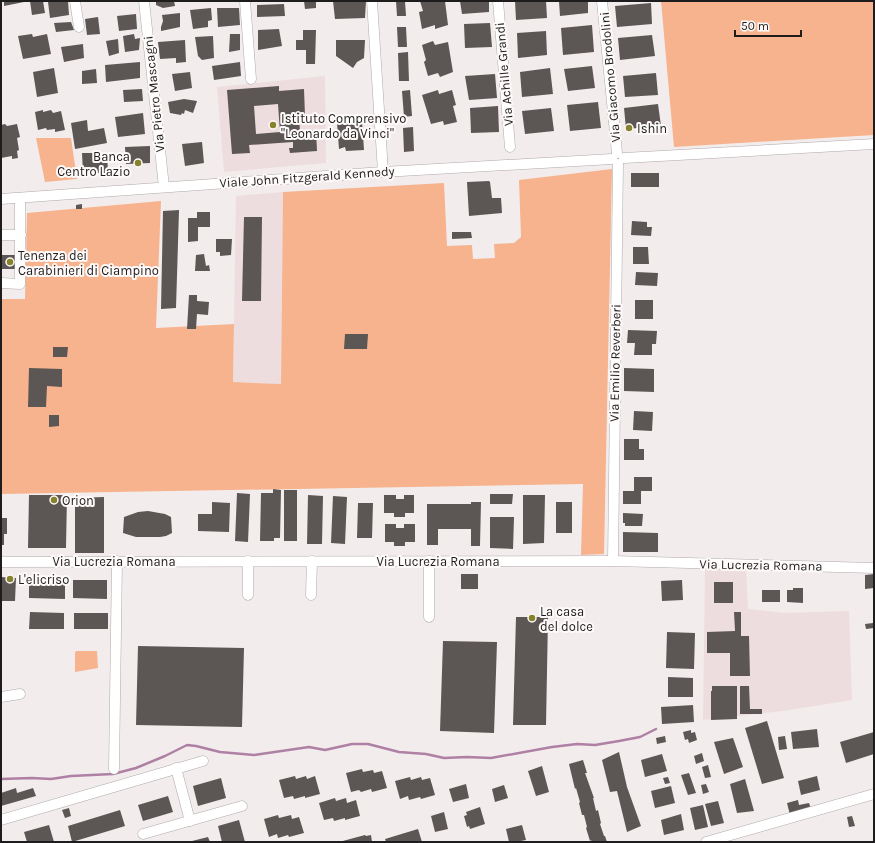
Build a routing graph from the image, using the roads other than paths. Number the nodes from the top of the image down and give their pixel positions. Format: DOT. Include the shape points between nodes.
graph roads {
  1 [pos="75,1"];
  2 [pos="144,1"];
  3 [pos="245,1"];
  4 [pos="372,1"];
  5 [pos="498,1"];
  6 [pos="602,1"];
  7 [pos="79,27"];
  8 [pos="251,79"];
  9 [pos="874,144"];
  10 [pos="510,147"];
  11 [pos="618,159"];
  12 [pos="383,172"];
  13 [pos="164,187"];
  14 [pos="20,198"];
  15 [pos="1,199"];
  16 [pos="21,235"];
  17 [pos="1,236"];
  18 [pos="1,284"];
  19 [pos="117,561"];
  20 [pos="248,561"];
  21 [pos="312,561"];
  22 [pos="430,561"];
  23 [pos="613,561"];
  24 [pos="1,562"];
  25 [pos="874,568"];
  26 [pos="248,595"];
  27 [pos="311,595"];
  28 [pos="429,617"];
  29 [pos="20,694"];
  30 [pos="1,697"];
  31 [pos="203,761"];
  32 [pos="176,768"];
  33 [pos="114,769"];
  34 [pos="874,794"];
  35 [pos="242,806"];
  36 [pos="1,820"];
  37 [pos="190,821"];
  38 [pos="143,834"];
  39 [pos="706,842"];
  1 -- 7 [label="street"];
  2 -- 13 [label="street, Via Pietro Mascagni"];
  3 -- 8 [label="street"];
  4 -- 12 [label="street"];
  5 -- 10 [label="street, Via Achille Grandi"];
  6 -- 11 [label="street, Via Giacomo Brodolini"];
  9 -- 11 [label="street, Viale John Fitzgerald Kennedy"];
  11 -- 12 [label="street, Viale John Fitzgerald Kennedy"];
  11 -- 23 [label="street, Via Emilio Reverberi"];
  12 -- 13 [label="street, Viale John Fitzgerald Kennedy"];
  13 -- 14 [label="street, Viale John Fitzgerald Kennedy"];
  14 -- 15 [label="street, Viale John Fitzgerald Kennedy"];
  14 -- 16 [label="street"];
  16 -- 17 [label="street"];
  16 -- 18 [label="street" via="20,284"];
  19 -- 20 [label="street, Via Lucrezia Romana"];
  19 -- 24 [label="street, Via Lucrezia Romana"];
  19 -- 33 [label="street"];
  20 -- 21 [label="street, Via Lucrezia Romana"];
  20 -- 26 [label="street"];
  21 -- 22 [label="street, Via Lucrezia Romana"];
  21 -- 27 [label="street"];
  22 -- 23 [label="street, Via Lucrezia Romana"];
  22 -- 28 [label="street"];
  23 -- 25 [label="street, Via Lucrezia Romana"];
  29 -- 30 [label="street"];
  31 -- 32 [label="street"];
  32 -- 36 [label="street"];
  32 -- 37 [label="street"];
  34 -- 39 [label="street"];
  35 -- 37 [label="street"];
  37 -- 38 [label="street"];
}
